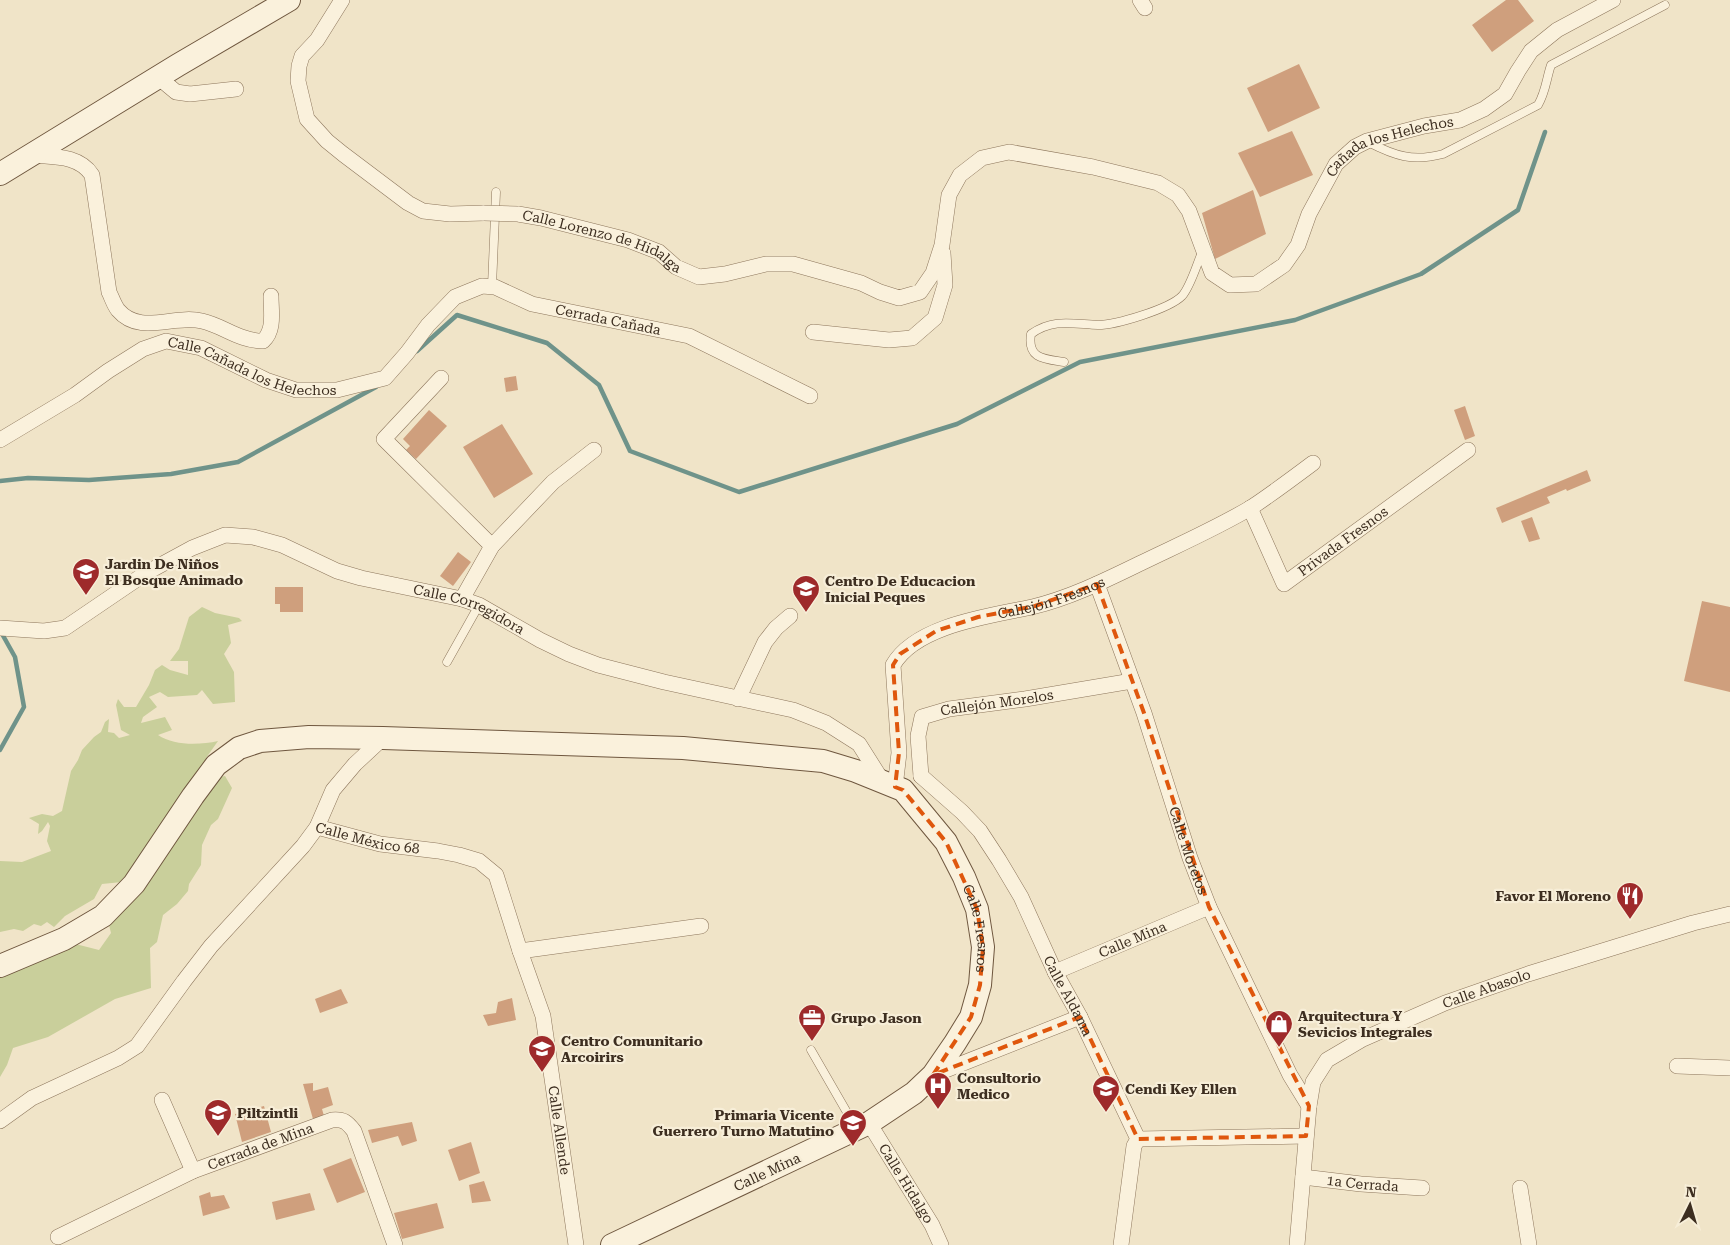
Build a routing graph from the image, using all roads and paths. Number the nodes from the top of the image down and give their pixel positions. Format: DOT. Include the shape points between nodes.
graph roads {
  1 [pos="290,0"];
  2 [pos="342,0"];
  3 [pos="1614,0"];
  4 [pos="1665,5"];
  5 [pos="158,77"];
  6 [pos="236,89"];
  7 [pos="1367,141"];
  8 [pos="32,155"];
  9 [pos="0,174"];
  10 [pos="496,192"];
  11 [pos="949,195"];
  12 [pos="942,245"];
  13 [pos="1202,250"];
  14 [pos="492,286"];
  15 [pos="271,296"];
  16 [pos="813,332"];
  17 [pos="1064,362"];
  18 [pos="441,378"];
  19 [pos="810,396"];
  20 [pos="0,440"];
  21 [pos="594,450"];
  22 [pos="1468,450"];
  23 [pos="1314,463"];
  24 [pos="1250,508"];
  25 [pos="492,546"];
  26 [pos="1096,584"];
  27 [pos="462,599"];
  28 [pos="479,605"];
  29 [pos="790,616"];
  30 [pos="0,628"];
  31 [pos="447,662"];
  32 [pos="1132,681"];
  33 [pos="738,699"];
  34 [pos="383,738"];
  35 [pos="921,776"];
  36 [pos="894,786"];
  37 [pos="317,827"];
  38 [pos="496,875"];
  39 [pos="1209,907"];
  40 [pos="1730,914"];
  41 [pos="701,926"];
  42 [pos="520,951"];
  43 [pos="0,966"];
  44 [pos="1055,972"];
  45 [pos="1080,1018"];
  46 [pos="811,1050"];
  47 [pos="1677,1066"];
  48 [pos="1730,1068"];
  49 [pos="933,1076"];
  50 [pos="162,1100"];
  51 [pos="1309,1106"];
  52 [pos="0,1121"];
  53 [pos="863,1126"];
  54 [pos="1306,1136"];
  55 [pos="1138,1139"];
  56 [pos="193,1171"];
  57 [pos="1303,1177"];
  58 [pos="1422,1188"];
  59 [pos="1520,1188"];
  60 [pos="58,1237"];
  61 [pos="395,1245"];
  62 [pos="576,1245"];
  63 [pos="612,1245"];
  64 [pos="941,1245"];
  65 [pos="1121,1245"];
  66 [pos="1297,1245"];
  67 [pos="1529,1245"];
  1 -- 5 [label="street"];
  2 -- 12 [label="street, Calle Lorenzo de Hidalga, bridge" via="317,40 302,56 299,66 298,81 307,118 327,142 423,211 518,214 541,218 628,240 659,252 676,267 699,277 766,264 793,264 861,283 899,298 920,292 933,273"];
  3 -- 7 [label="street, Cañada los Helechos" via="1557,30 1531,51 1505,94 1484,109 1460,120"];
  4 -- 7 [label="lane" via="1551,65 1545,92 1538,105 1443,154 1426,159 1391,154"];
  5 -- 6 [label="street" via="176,92 190,94"];
  5 -- 8 [label="street"];
  7 -- 13 [label="street, Cañada los Helechos" via="1336,164 1309,214 1298,245 1284,266 1256,284 1230,285 1212,273"];
  8 -- 9 [label="street"];
  8 -- 15 [label="street" via="69,158 87,167 92,175 110,292 117,309 129,319 143,324 186,319 202,321 251,341 263,341 269,336 272,323"];
  10 -- 14 [label="lane"];
  11 -- 12 [label="street, Calle Lorenzo de Hidalga"];
  11 -- 13 [label="street, Cañada los Helechos" via="960,175 982,158 1008,152 1093,167 1158,183 1178,196 1189,211"];
  12 -- 16 [label="street" via="945,284 935,318 912,338 889,340"];
  13 -- 17 [label="lane" via="1182,296 1152,312 1100,325 1057,323 1042,326 1031,334 1033,353"];
  14 -- 19 [label="street, Cerrada Cañada" via="532,304 688,336"];
  14 -- 20 [label="street, Calle Cañada los Helechos" via="482,286 455,297 385,378 338,390 296,390 266,380 201,348 166,341 143,349"];
  18 -- 25 [label="street" via="384,439"];
  21 -- 25 [label="street" via="553,482"];
  22 -- 24 [label="street, Privada Fresnos" via="1284,584"];
  23 -- 24 [label="street, Callejón Fresnos"];
  24 -- 26 [label="street, Callejón Fresnos"];
  25 -- 27 [label="street"];
  26 -- 32 [label="street, Calle Morelos"];
  26 -- 36 [label="street, Callejón Fresnos" via="1035,606 978,617 936,632 900,654 894,665 899,753"];
  27 -- 28 [label="street, Calle Corregidora"];
  27 -- 30 [label="street, Calle Corregidora" via="361,578 282,545 253,537 225,535 192,548 146,573 65,628 44,631"];
  28 -- 31 [label="lane"];
  28 -- 33 [label="street, Calle Corregidora" via="540,640 598,665"];
  29 -- 33 [label="street" via="765,642"];
  32 -- 35 [label="street, Callejón Morelos" via="949,709 922,717 918,736"];
  32 -- 39 [label="street, Calle Morelos"];
  33 -- 36 [label="street, Calle Corregidora" via="793,710 826,723 860,744"];
  34 -- 36 [label="street" via="683,748 771,755 823,761"];
  34 -- 37 [label="street, Calle México 68" via="333,790"];
  34 -- 43 [label="street" via="309,737 260,742 239,748 216,765 134,884 103,916 64,938"];
  35 -- 36 [label="street"];
  35 -- 44 [label="street, Calle Aldama" via="980,831 1020,897"];
  36 -- 49 [label="street, Calle Fresnos" via="946,842 954,856 977,910 983,947 980,985 971,1017"];
  37 -- 38 [label="street, Calle México 68" via="380,844 459,855 480,861"];
  37 -- 52 [label="street" via="211,946 137,1046 32,1098"];
  38 -- 42 [label="street, Calle Allende"];
  39 -- 44 [label="street, Calle Mina"];
  39 -- 51 [label="street, Calle Morelos" via="1290,1075"];
  40 -- 51 [label="street, Calle Abasolo" via="1528,974 1445,1003 1361,1040 1327,1060 1313,1082"];
  41 -- 42 [label="street"];
  42 -- 62 [label="street, Calle Allende" via="543,1016"];
  44 -- 45 [label="street, Calle Aldama"];
  45 -- 49 [label="street, Calle Mina"];
  45 -- 55 [label="street, Calle Aldama"];
  46 -- 53 [label="lane"];
  47 -- 48 [label="street"];
  49 -- 53 [label="street, Calle Mina" via="914,1093"];
  50 -- 56 [label="street"];
  51 -- 54 [label="street, Calle Abasolo"];
  53 -- 63 [label="street, Calle Mina"];
  53 -- 64 [label="street, Calle Hidalgo" via="932,1225"];
  54 -- 55 [label="street"];
  54 -- 57 [label="street, Calle Abasolo"];
  55 -- 65 [label="street" via="1134,1146"];
  56 -- 60 [label="street, Cerrada de Mina"];
  56 -- 61 [label="street, Cerrada de Mina" via="340,1119 354,1131"];
  57 -- 58 [label="street, 1a Cerrada"];
  57 -- 66 [label="street, Calle Abasolo"];
  59 -- 67 [label="street"];
}
